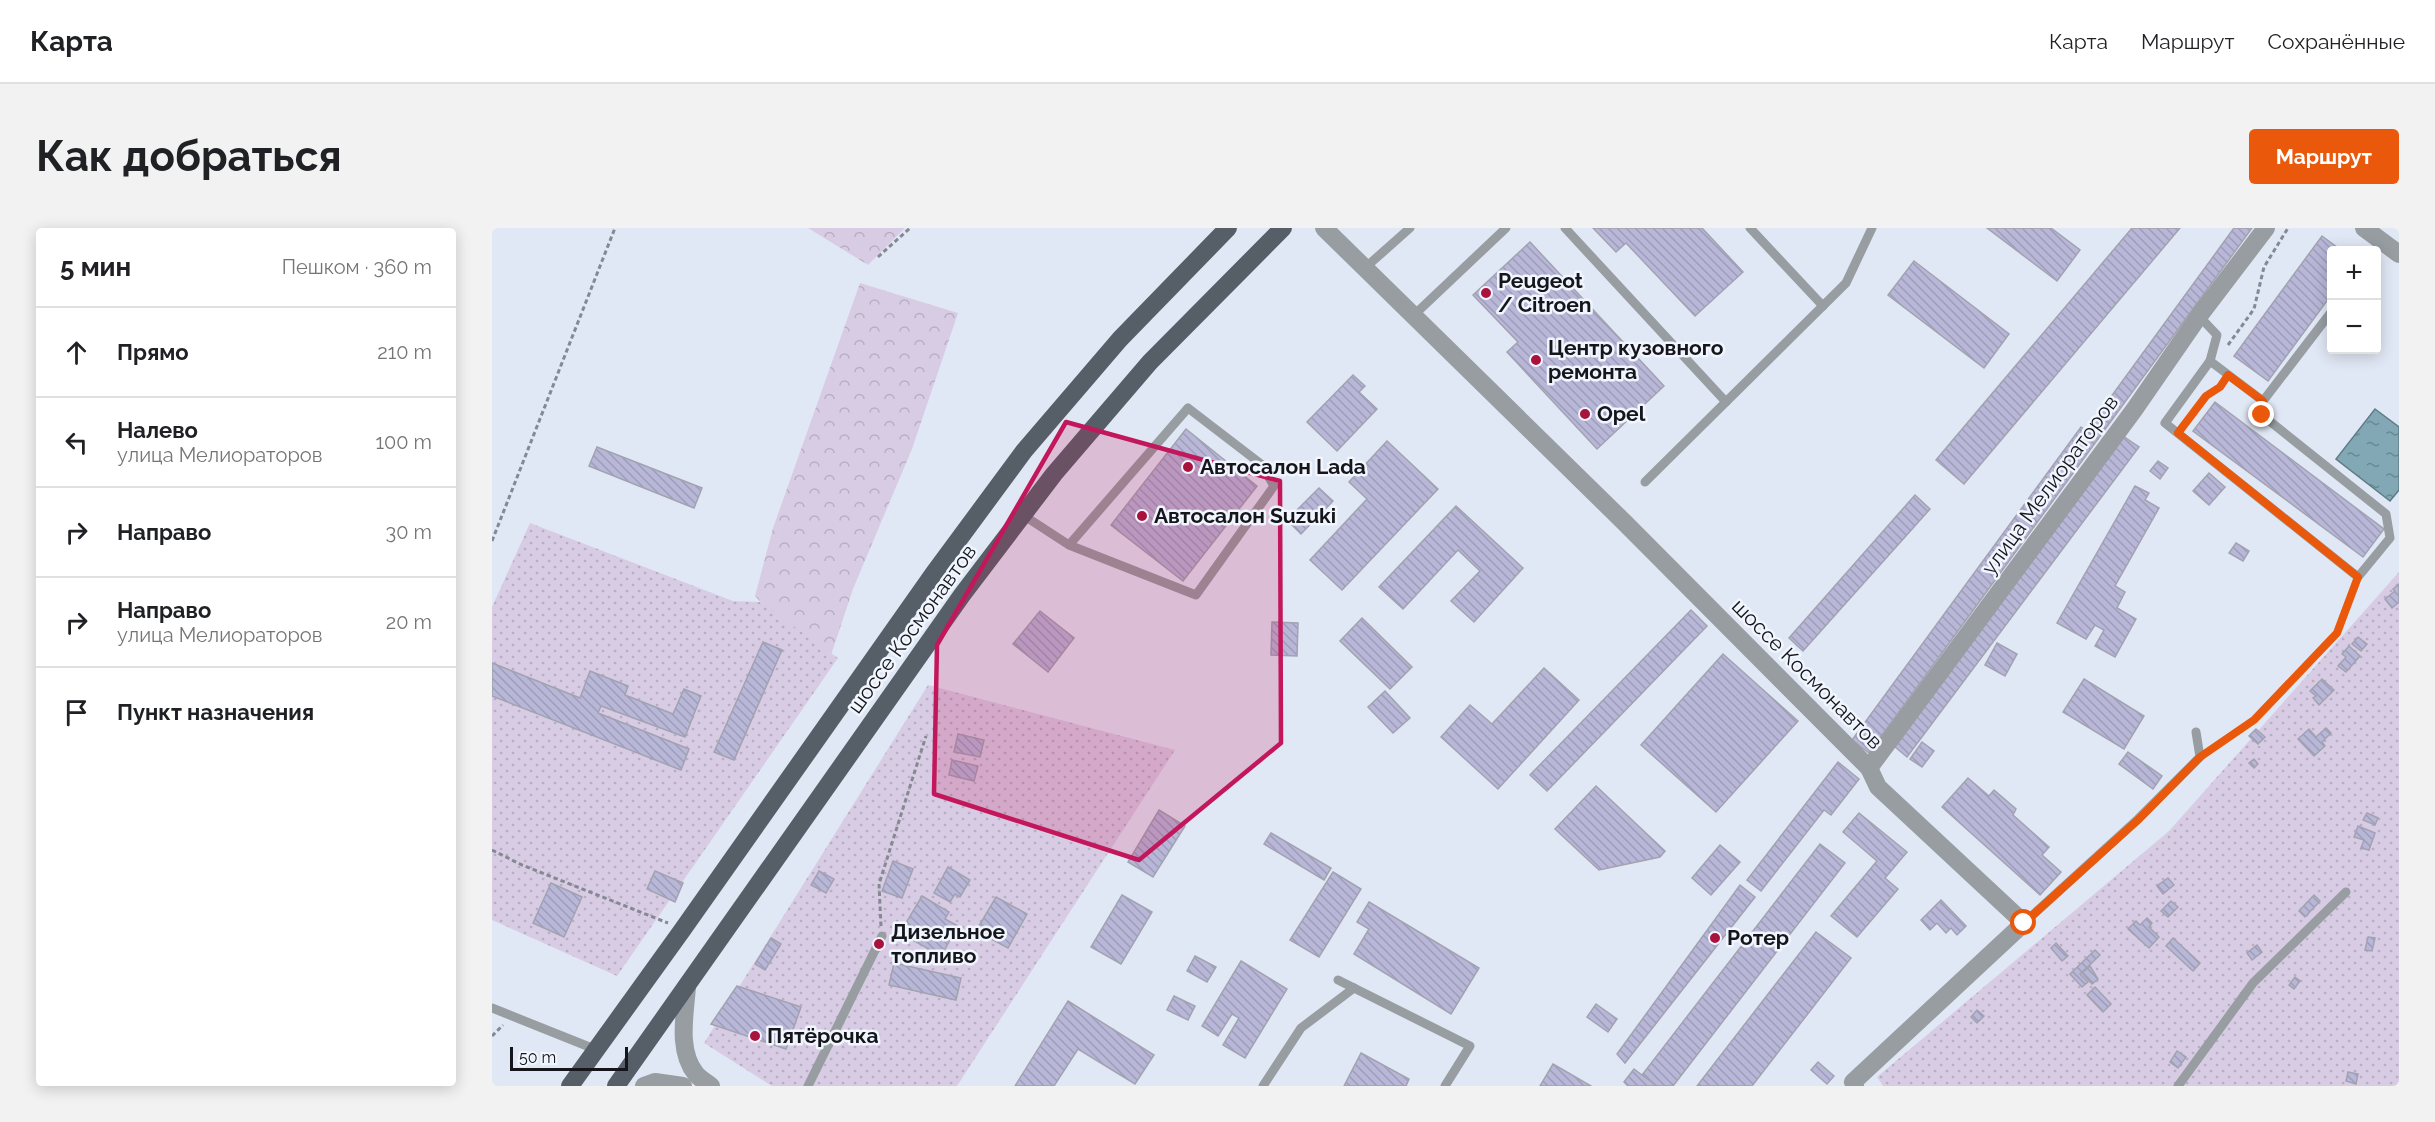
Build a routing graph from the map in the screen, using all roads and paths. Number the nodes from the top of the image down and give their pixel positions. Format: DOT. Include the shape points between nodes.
graph roads {
  1 [pos="615,228"];
  2 [pos="910,228"];
  3 [pos="1228,228"];
  4 [pos="1283,228"];
  5 [pos="1324,228"];
  6 [pos="1410,228"];
  7 [pos="1506,228"];
  8 [pos="1565,228"];
  9 [pos="1750,228"];
  10 [pos="1872,228"];
  11 [pos="2266,228"];
  12 [pos="2288,228"];
  13 [pos="2364,228"];
  14 [pos="2379,246"];
  15 [pos="2381,247"];
  16 [pos="2399,254"];
  17 [pos="878,257"];
  18 [pos="1366,267"];
  19 [pos="1823,306"];
  20 [pos="1413,316"];
  21 [pos="2199,316"];
  22 [pos="2327,316"];
  23 [pos="2210,361"];
  24 [pos="2228,375"];
  25 [pos="2263,401"];
  26 [pos="1726,402"];
  27 [pos="2178,433"];
  28 [pos="1645,482"];
  29 [pos="1023,515"];
  30 [pos="492,541"];
  31 [pos="1069,545"];
  32 [pos="2358,577"];
  33 [pos="2196,732"];
  34 [pos="926,736"];
  35 [pos="2200,757"];
  36 [pos="1869,768"];
  37 [pos="492,850"];
  38 [pos="2346,892"];
  39 [pos="2024,923"];
  40 [pos="683,929"];
  41 [pos="882,936"];
  42 [pos="1338,980"];
  43 [pos="687,987"];
  44 [pos="1354,988"];
  45 [pos="492,1008"];
  46 [pos="597,1050"];
  47 [pos="570,1086"];
  48 [pos="616,1086"];
  49 [pos="644,1086"];
  50 [pos="683,1086"];
  51 [pos="711,1086"];
  52 [pos="808,1086"];
  53 [pos="1263,1086"];
  54 [pos="1445,1086"];
  55 [pos="1855,1086"];
  56 [pos="2178,1086"];
  1 -- 30 [label="path"];
  2 -- 17 [label="path"];
  3 -- 40 [label="main road, шоссе Космонавтов" via="1120,339 1024,451"];
  4 -- 29 [label="main road, шоссе Космонавтов" via="1150,362"];
  5 -- 18 [label="street, шоссе Космонавтов"];
  6 -- 18 [label="lane"];
  7 -- 20 [label="lane"];
  8 -- 26 [label="lane"];
  9 -- 19 [label="lane"];
  10 -- 19 [label="lane" via="1846,283"];
  11 -- 21 [label="street, улица Мелиораторов"];
  12 -- 24 [label="path" via="2264,267 2254,309 2222,353 2230,370"];
  13 -- 14 [label="street"];
  15 -- 16 [label="street"];
  18 -- 20 [label="street, шоссе Космонавтов"];
  19 -- 26 [label="lane"];
  20 -- 36 [label="street, шоссе Космонавтов"];
  21 -- 23 [label="lane" via="2217,336"];
  21 -- 36 [label="street, улица Мелиораторов"];
  22 -- 25 [label="lane"];
  23 -- 24 [label="lane"];
  23 -- 27 [label="lane" via="2165,423"];
  24 -- 25 [label="lane"];
  24 -- 27 [label="path"];
  25 -- 32 [label="lane" via="2262,415 2386,514 2390,538"];
  26 -- 28 [label="lane"];
  27 -- 32 [label="lane"];
  29 -- 31 [label="lane"];
  29 -- 43 [label="main road, шоссе Космонавтов" via="962,595"];
  31 -- 31 [label="lane" via="1196,596 1274,486 1261,464 1188,408"];
  32 -- 35 [label="path" via="2337,633 2254,720"];
  33 -- 35 [label="lane"];
  34 -- 41 [label="path" via="879,884"];
  35 -- 39 [label="lane" via="2139,819"];
  36 -- 39 [label="street, шоссе Космонавтов" via="1878,787"];
  37 -- 40 [label="path"];
  38 -- 56 [label="lane" via="2253,983"];
  39 -- 55 [label="street" via="1853,1082"];
  40 -- 46 [label="main road, шоссе Космонавтов"];
  41 -- 52 [label="lane"];
  42 -- 44 [label="lane"];
  43 -- 48 [label="main road, шоссе Космонавтов"];
  43 -- 51 [label="street" via="685,1046 696,1074"];
  44 -- 53 [label="lane" via="1301,1028"];
  44 -- 54 [label="lane" via="1470,1046"];
  45 -- 46 [label="lane"];
  46 -- 47 [label="main road, шоссе Космонавтов"];
  49 -- 50 [label="street" via="655,1082"];
}
